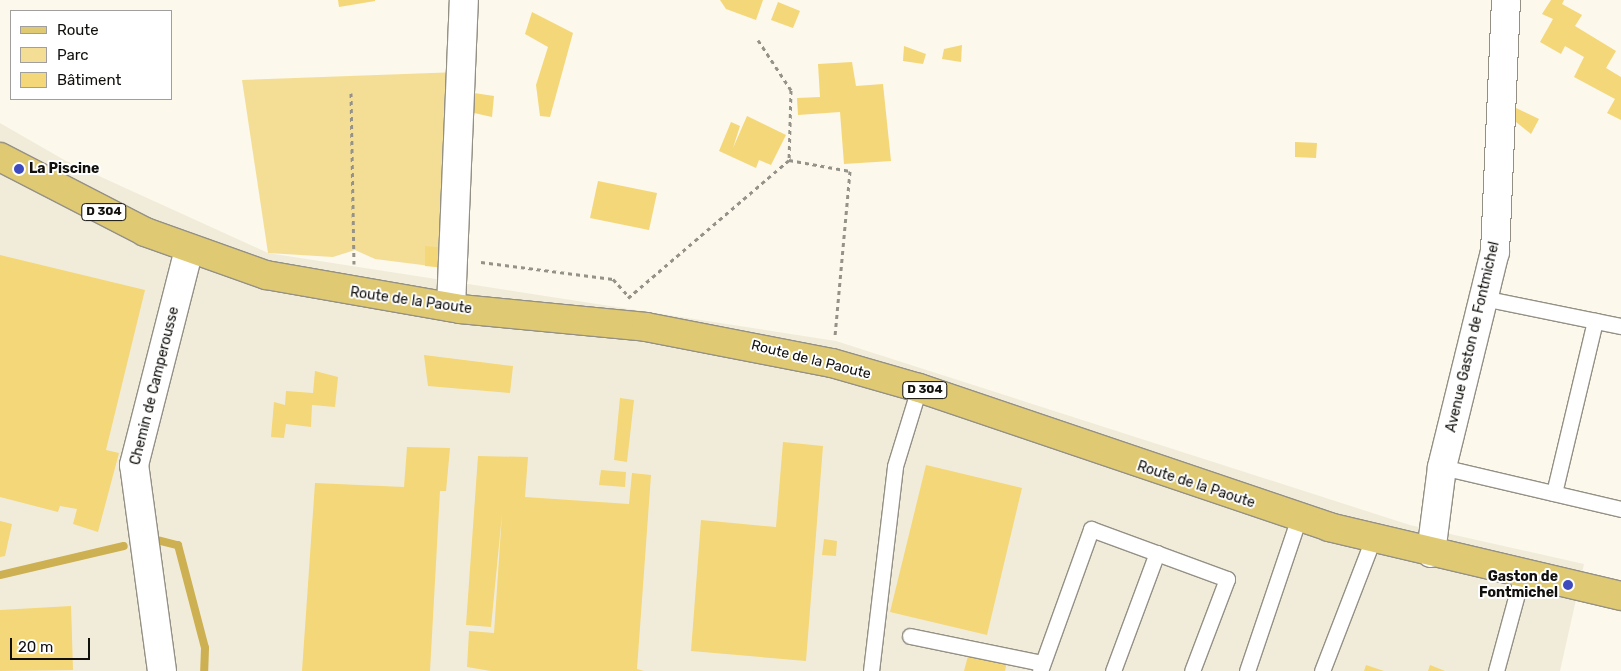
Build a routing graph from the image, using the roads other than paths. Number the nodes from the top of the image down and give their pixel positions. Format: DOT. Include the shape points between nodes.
graph roads {
  1 [pos="464,0"];
  2 [pos="1506,0"];
  3 [pos="0,157"];
  4 [pos="190,250"];
  5 [pos="1483,298"];
  6 [pos="451,307"];
  7 [pos="1595,321"];
  8 [pos="1621,326"];
  9 [pos="919,388"];
  10 [pos="1442,467"];
  11 [pos="1554,493"];
  12 [pos="1621,508"];
  13 [pos="1299,517"];
  14 [pos="1373,540"];
  15 [pos="1431,553"];
  16 [pos="1157,554"];
  17 [pos="1522,575"];
  18 [pos="1621,596"];
  19 [pos="910,636"];
  20 [pos="1041,667"];
  21 [pos="162,671"];
  22 [pos="871,671"];
  23 [pos="1113,671"];
  24 [pos="1192,671"];
  25 [pos="1247,671"];
  26 [pos="1322,671"];
  27 [pos="1496,671"];
  1 -- 6 [label="street"];
  2 -- 5 [label="street, Avenue Gaston de Fontmichel" via="1496,252"];
  3 -- 4 [label="main road, Route de la Paoute / D 304"];
  4 -- 6 [label="main road, Route de la Paoute / D 304" via="266,276"];
  4 -- 21 [label="street, Chemin de Camperousse" via="134,465"];
  5 -- 7 [label="lane"];
  5 -- 10 [label="street, Avenue Gaston de Fontmichel"];
  6 -- 9 [label="main road, Route de la Paoute / D 304" via="606,323 727,340 832,363"];
  7 -- 8 [label="lane"];
  7 -- 11 [label="lane"];
  9 -- 13 [label="main road, Route de la Paoute / D 304"];
  9 -- 22 [label="lane" via="895,466"];
  10 -- 11 [label="lane"];
  10 -- 15 [label="street, Avenue Gaston de Fontmichel"];
  11 -- 12 [label="lane"];
  13 -- 14 [label="main road, Route de la Paoute / D 304"];
  13 -- 25 [label="lane"];
  14 -- 15 [label="main road, Route de la Paoute / D 304"];
  14 -- 26 [label="lane"];
  15 -- 17 [label="main road, Route de la Paoute / D 304"];
  16 -- 20 [label="lane" via="1091,529"];
  16 -- 23 [label="lane"];
  16 -- 24 [label="lane" via="1227,579"];
  17 -- 18 [label="main road, Route de la Paoute / D 304"];
  17 -- 27 [label="lane"];
  19 -- 20 [label="lane"];
}
